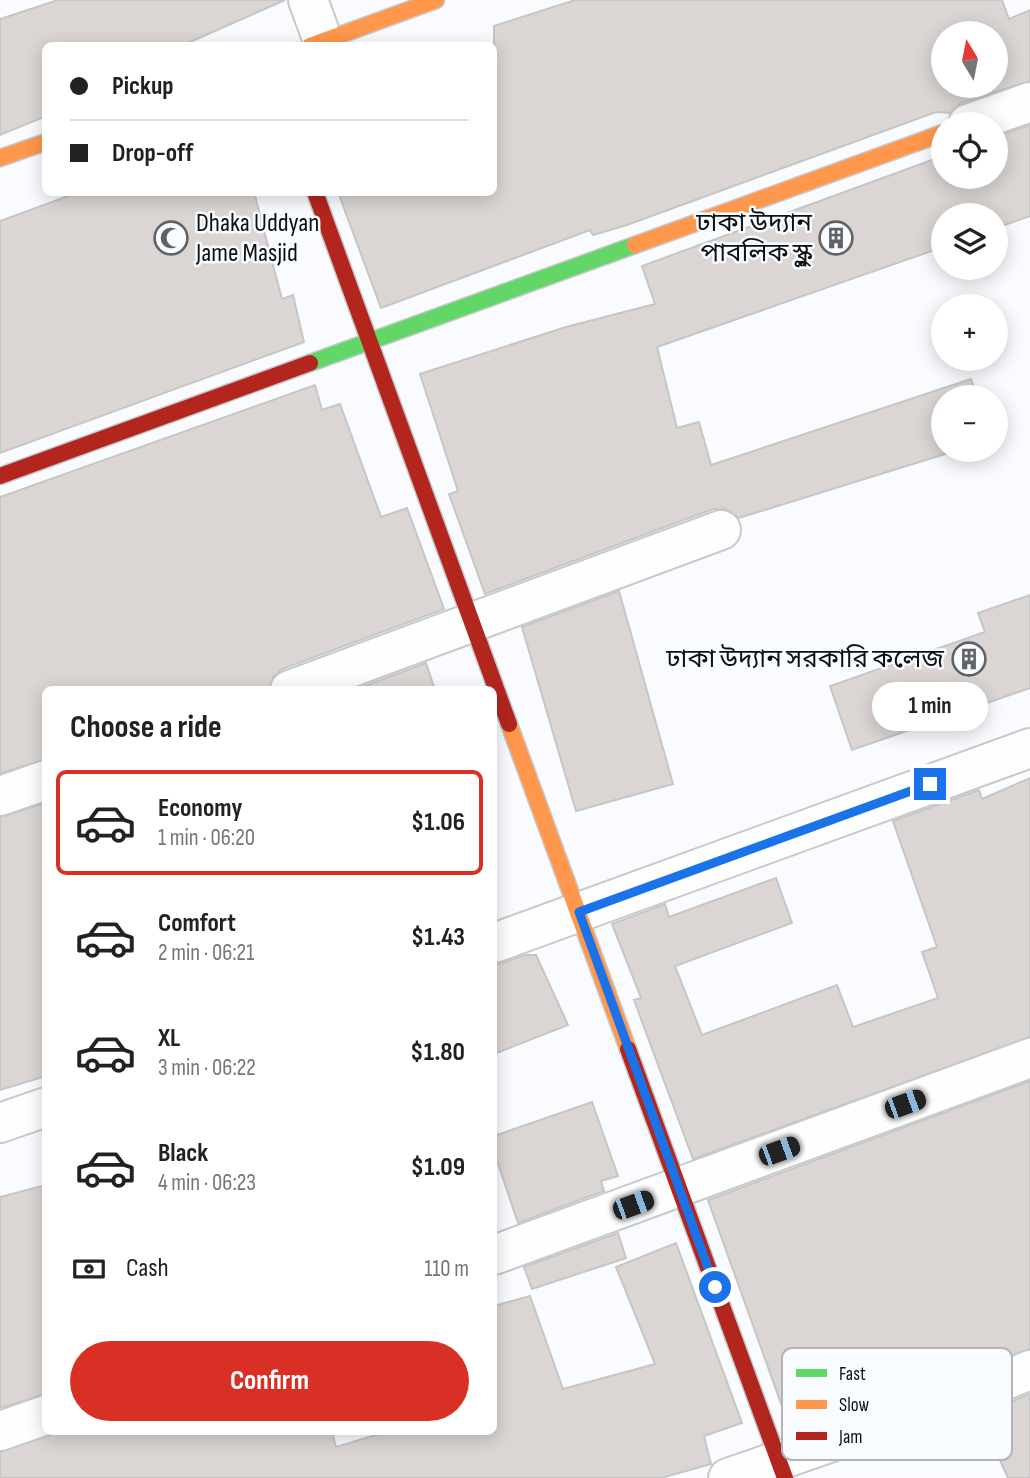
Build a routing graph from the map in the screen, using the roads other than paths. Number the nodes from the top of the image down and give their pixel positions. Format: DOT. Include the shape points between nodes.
graph roads {
  1 [pos="307,0"];
  2 [pos="436,0"];
  3 [pos="316,42"];
  4 [pos="319,42"];
  5 [pos="1030,102"];
  6 [pos="1002,112"];
  7 [pos="931,137"];
  8 [pos="42,143"];
  9 [pos="0,158"];
  10 [pos="317,196"];
  11 [pos="370,341"];
  12 [pos="0,476"];
  13 [pos="721,530"];
  14 [pos="472,622"];
  15 [pos="301,686"];
  16 [pos="496,686"];
  17 [pos="497,690"];
  18 [pos="1030,748"];
  19 [pos="42,781"];
  20 [pos="0,796"];
  21 [pos="579,912"];
  22 [pos="497,942"];
  23 [pos="1030,1058"];
  24 [pos="42,1108"];
  25 [pos="0,1123"];
  26 [pos="679,1189"];
  27 [pos="497,1254"];
  28 [pos="1030,1370"];
  29 [pos="1012,1377"];
  30 [pos="42,1416"];
  31 [pos="0,1431"];
  32 [pos="805,1460"];
  33 [pos="782,1469"];
  34 [pos="728,1478"];
  1 -- 3 [label="street"];
  2 -- 4 [label="street"];
  5 -- 6 [label="street"];
  7 -- 11 [label="street"];
  8 -- 9 [label="street"];
  10 -- 11 [label="street"];
  11 -- 12 [label="street"];
  11 -- 14 [label="street"];
  13 -- 14 [label="street"];
  14 -- 15 [label="street"];
  14 -- 16 [label="street"];
  17 -- 21 [label="street"];
  18 -- 21 [label="street"];
  19 -- 20 [label="street"];
  21 -- 22 [label="street"];
  21 -- 26 [label="street"];
  23 -- 26 [label="street"];
  24 -- 25 [label="street"];
  26 -- 27 [label="street"];
  26 -- 33 [label="street"];
  28 -- 29 [label="street"];
  30 -- 31 [label="street"];
  32 -- 33 [label="street"];
  33 -- 34 [label="street"];
}
